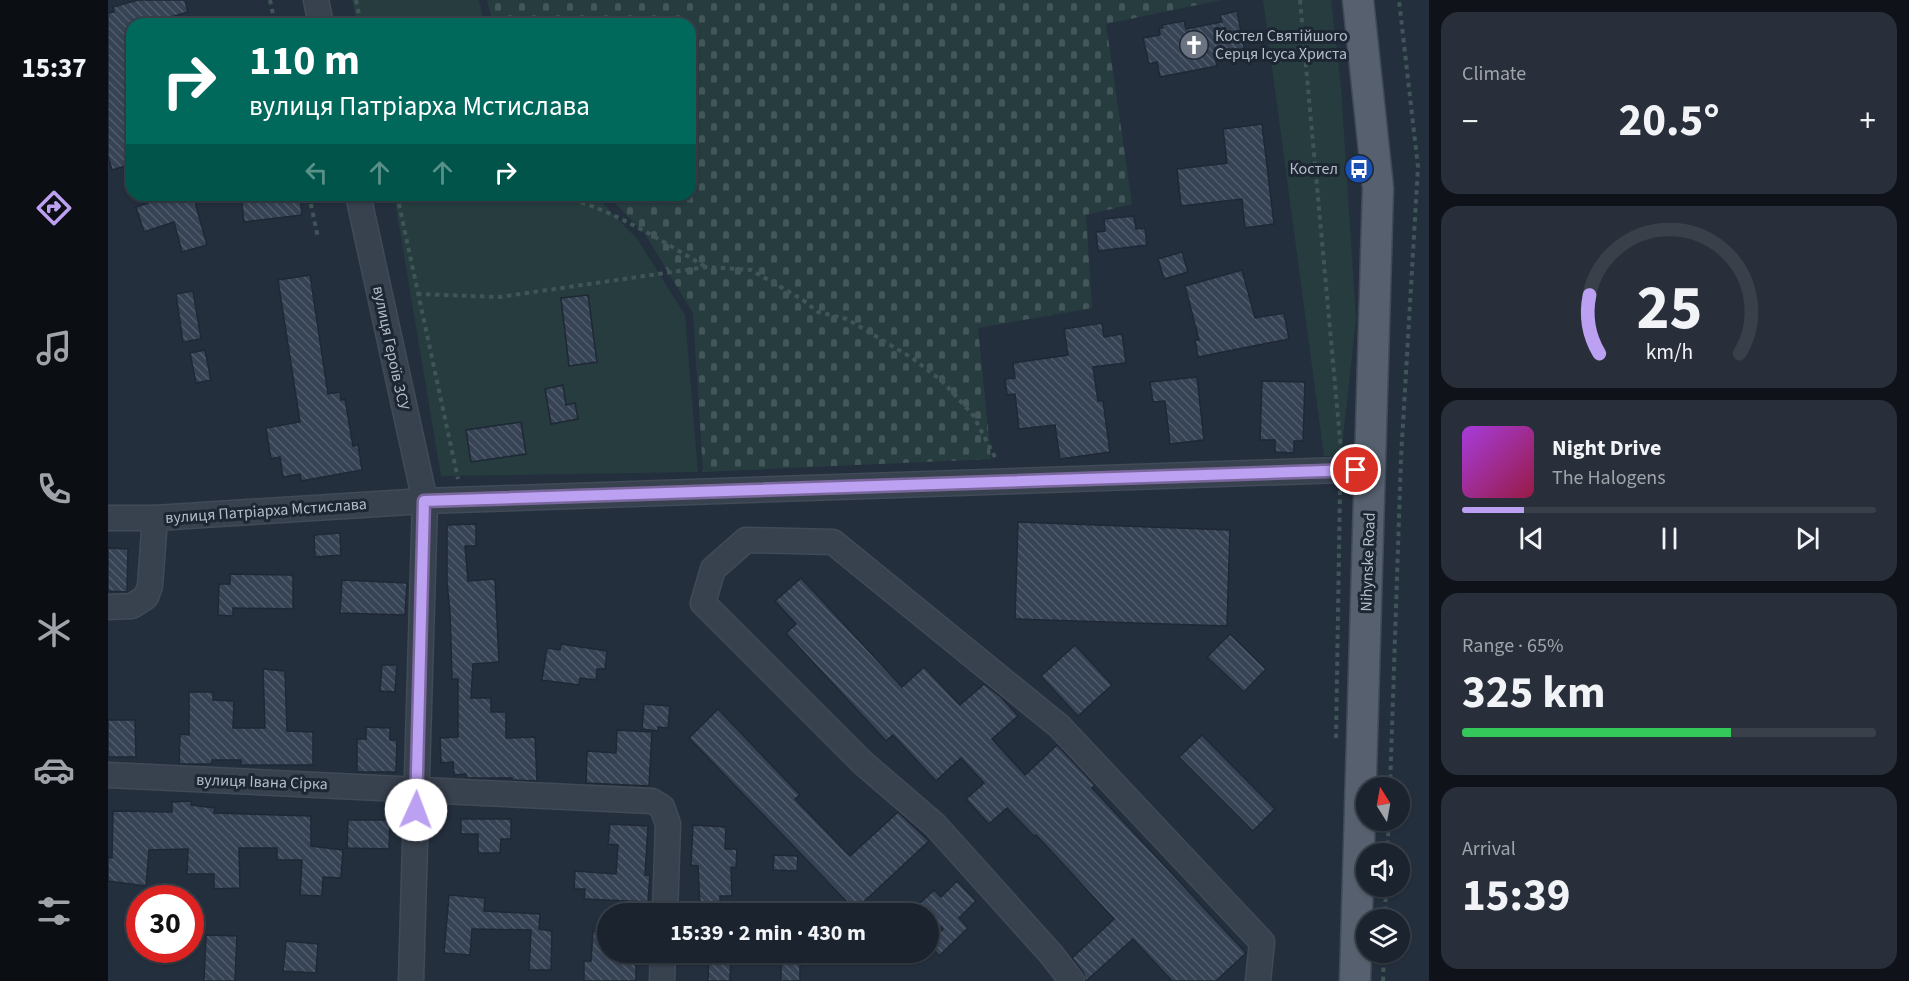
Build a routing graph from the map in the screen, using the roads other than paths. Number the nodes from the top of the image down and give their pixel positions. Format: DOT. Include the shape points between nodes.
graph roads {
  1 [pos="316,0"];
  2 [pos="1358,0"];
  3 [pos="320,18"];
  4 [pos="359,201"];
  5 [pos="1371,469"];
  6 [pos="424,501"];
  7 [pos="108,518"];
  8 [pos="155,518"];
  9 [pos="108,607"];
  10 [pos="108,775"];
  11 [pos="417,788"];
  12 [pos="665,903"];
  13 [pos="663,963"];
  14 [pos="411,981"];
  15 [pos="662,981"];
  16 [pos="1072,981"];
  17 [pos="1258,981"];
  18 [pos="1355,981"];
  1 -- 3 [label="street"];
  2 -- 5 [label="main road, Nihynske Road" via="1378,188"];
  4 -- 6 [label="street, вулиця Героїв ЗСУ"];
  5 -- 6 [label="street, вулиця Патріарха Мстислава"];
  5 -- 18 [label="main road, Nihynske Road"];
  6 -- 8 [label="street, вулиця Патріарха Мстислава"];
  6 -- 11 [label="street"];
  7 -- 8 [label="street, вулиця Патріарха Мстислава"];
  8 -- 9 [label="street" via="146,597 132,606"];
  10 -- 11 [label="street, вулиця Івана Сірка"];
  11 -- 12 [label="street, вулиця Івана Сірка" via="658,803 666,812 668,824"];
  11 -- 14 [label="street"];
  13 -- 15 [label="street"];
  16 -- 17 [label="street" via="935,825 863,763 703,603 713,569 746,540 833,542 1059,726 1262,942"];
}
